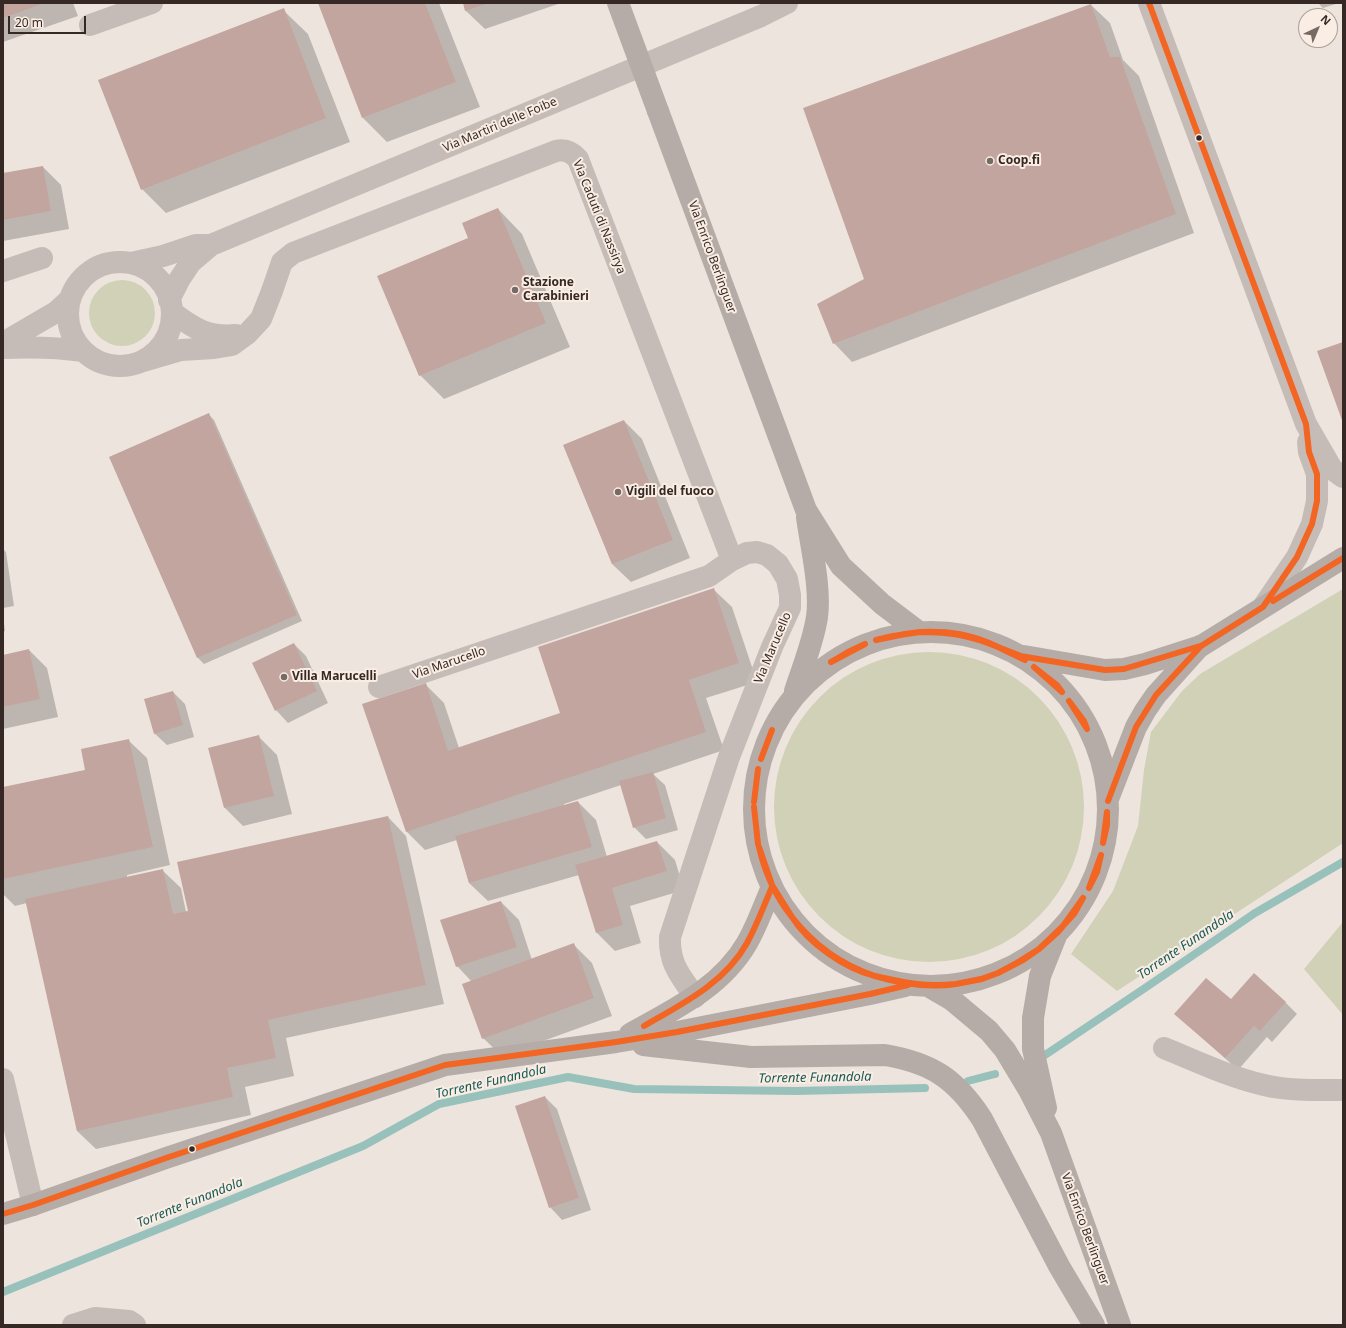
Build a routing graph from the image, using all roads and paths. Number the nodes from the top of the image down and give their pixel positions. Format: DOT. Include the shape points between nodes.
graph roads {
  1 [pos="152,3"];
  2 [pos="618,3"];
  3 [pos="787,3"];
  4 [pos="1149,3"];
  5 [pos="90,25"];
  6 [pos="211,245"];
  7 [pos="42,258"];
  8 [pos="131,263"];
  9 [pos="3,271"];
  10 [pos="69,300"];
  11 [pos="170,306"];
  12 [pos="247,334"];
  13 [pos="3,343"];
  14 [pos="3,348"];
  15 [pos="82,351"];
  16 [pos="140,362"];
  17 [pos="1306,424"];
  18 [pos="1343,478"];
  19 [pos="806,510"];
  20 [pos="1343,558"];
  21 [pos="732,560"];
  22 [pos="1263,607"];
  23 [pos="919,632"];
  24 [pos="1201,646"];
  25 [pos="1020,656"];
  26 [pos="379,687"];
  27 [pos="792,697"];
  28 [pos="1108,800"];
  29 [pos="772,887"];
  30 [pos="1058,932"];
  31 [pos="919,985"];
  32 [pos="695,997"];
  33 [pos="616,1042"];
  34 [pos="1164,1048"];
  35 [pos="3,1079"];
  36 [pos="1343,1090"];
  37 [pos="1050,1133"];
  38 [pos="33,1205"];
  39 [pos="3,1214"];
  40 [pos="73,1325"];
  41 [pos="135,1325"];
  42 [pos="1094,1325"];
  43 [pos="1120,1325"];
  1 -- 5 [label="street"];
  2 -- 19 [label="main road, Via Enrico Berlinguer, bridge"];
  3 -- 6 [label="street, Via Martiri delle Foibe"];
  4 -- 17 [label="street"];
  6 -- 8 [label="street, Via Martiri delle Foibe" via="196,246"];
  6 -- 11 [label="street, Via Martiri delle Foibe" via="191,262 179,280"];
  7 -- 9 [label="street"];
  8 -- 10 [label="street" via="115,262 92,270 75,286"];
  8 -- 11 [label="street" via="145,268 158,278 166,291"];
  10 -- 13 [label="street" via="56,312"];
  10 -- 15 [label="street" via="68,322 75,343"];
  11 -- 12 [label="street" via="199,330 212,335"];
  11 -- 16 [label="street" via="172,320 168,334 161,347"];
  12 -- 16 [label="street, Via Caduti di Nassirya" via="232,345 181,350"];
  12 -- 21 [label="street, Via Caduti di Nassirya" via="261,319 282,262 294,253 556,151 573,154 578,159"];
  14 -- 15 [label="street" via="62,348"];
  15 -- 16 [label="street" via="108,366 122,367"];
  17 -- 18 [label="street" via="1332,469"];
  17 -- 22 [label="street" via="1309,452 1317,474 1317,501 1312,524 1297,557"];
  19 -- 23 [label="main road, Via Enrico Berlinguer" via="841,566 882,604"];
  19 -- 27 [label="main road, Via Enrico Berlinguer" via="818,596 817,617 812,643"];
  20 -- 22 [label="main road"];
  21 -- 26 [label="street, Via Marucello" via="709,576"];
  21 -- 32 [label="street, Via Marucello" via="747,553 757,552 767,555 778,564 788,579 790,608 729,756 670,937 671,958"];
  22 -- 24 [label="main road"];
  23 -- 25 [label="main road, Via Enrico Berlinguer" via="971,636"];
  23 -- 27 [label="main road, Via Enrico Berlinguer" via="895,635 849,651 814,675"];
  24 -- 25 [label="main road" via="1124,669 1105,670"];
  24 -- 28 [label="main road" via="1156,695 1145,712 1136,727"];
  25 -- 28 [label="main road, Via Enrico Berlinguer" via="1061,689 1082,717 1097,749"];
  27 -- 29 [label="main road, Via Enrico Berlinguer" via="771,731 763,750 754,789 757,842"];
  28 -- 30 [label="main road, Via Enrico Berlinguer" via="1106,833 1099,864 1086,894"];
  29 -- 31 [label="main road, Via Enrico Berlinguer" via="801,930 821,948 867,974"];
  29 -- 32 [label="main road" via="747,943 736,960"];
  30 -- 31 [label="main road, Via Enrico Berlinguer" via="1031,955 999,972 964,983"];
  30 -- 37 [label="main road, Via Enrico Berlinguer" via="1040,976 1033,1018 1033,1049"];
  31 -- 33 [label="main road"];
  31 -- 37 [label="main road, Via Enrico Berlinguer" via="952,1000 989,1031 1005,1050 1029,1090"];
  32 -- 33 [label="main road"];
  33 -- 38 [label="main road" via="445,1065"];
  33 -- 42 [label="main road" via="751,1057 885,1055 904,1058 943,1076 961,1091 982,1119 1059,1266"];
  34 -- 36 [label="street" via="1244,1080 1301,1089"];
  35 -- 38 [label="street"];
  37 -- 43 [label="main road, Via Enrico Berlinguer"];
  38 -- 39 [label="main road"];
  40 -- 41 [label="street" via="95,1318 128,1321"];
}
